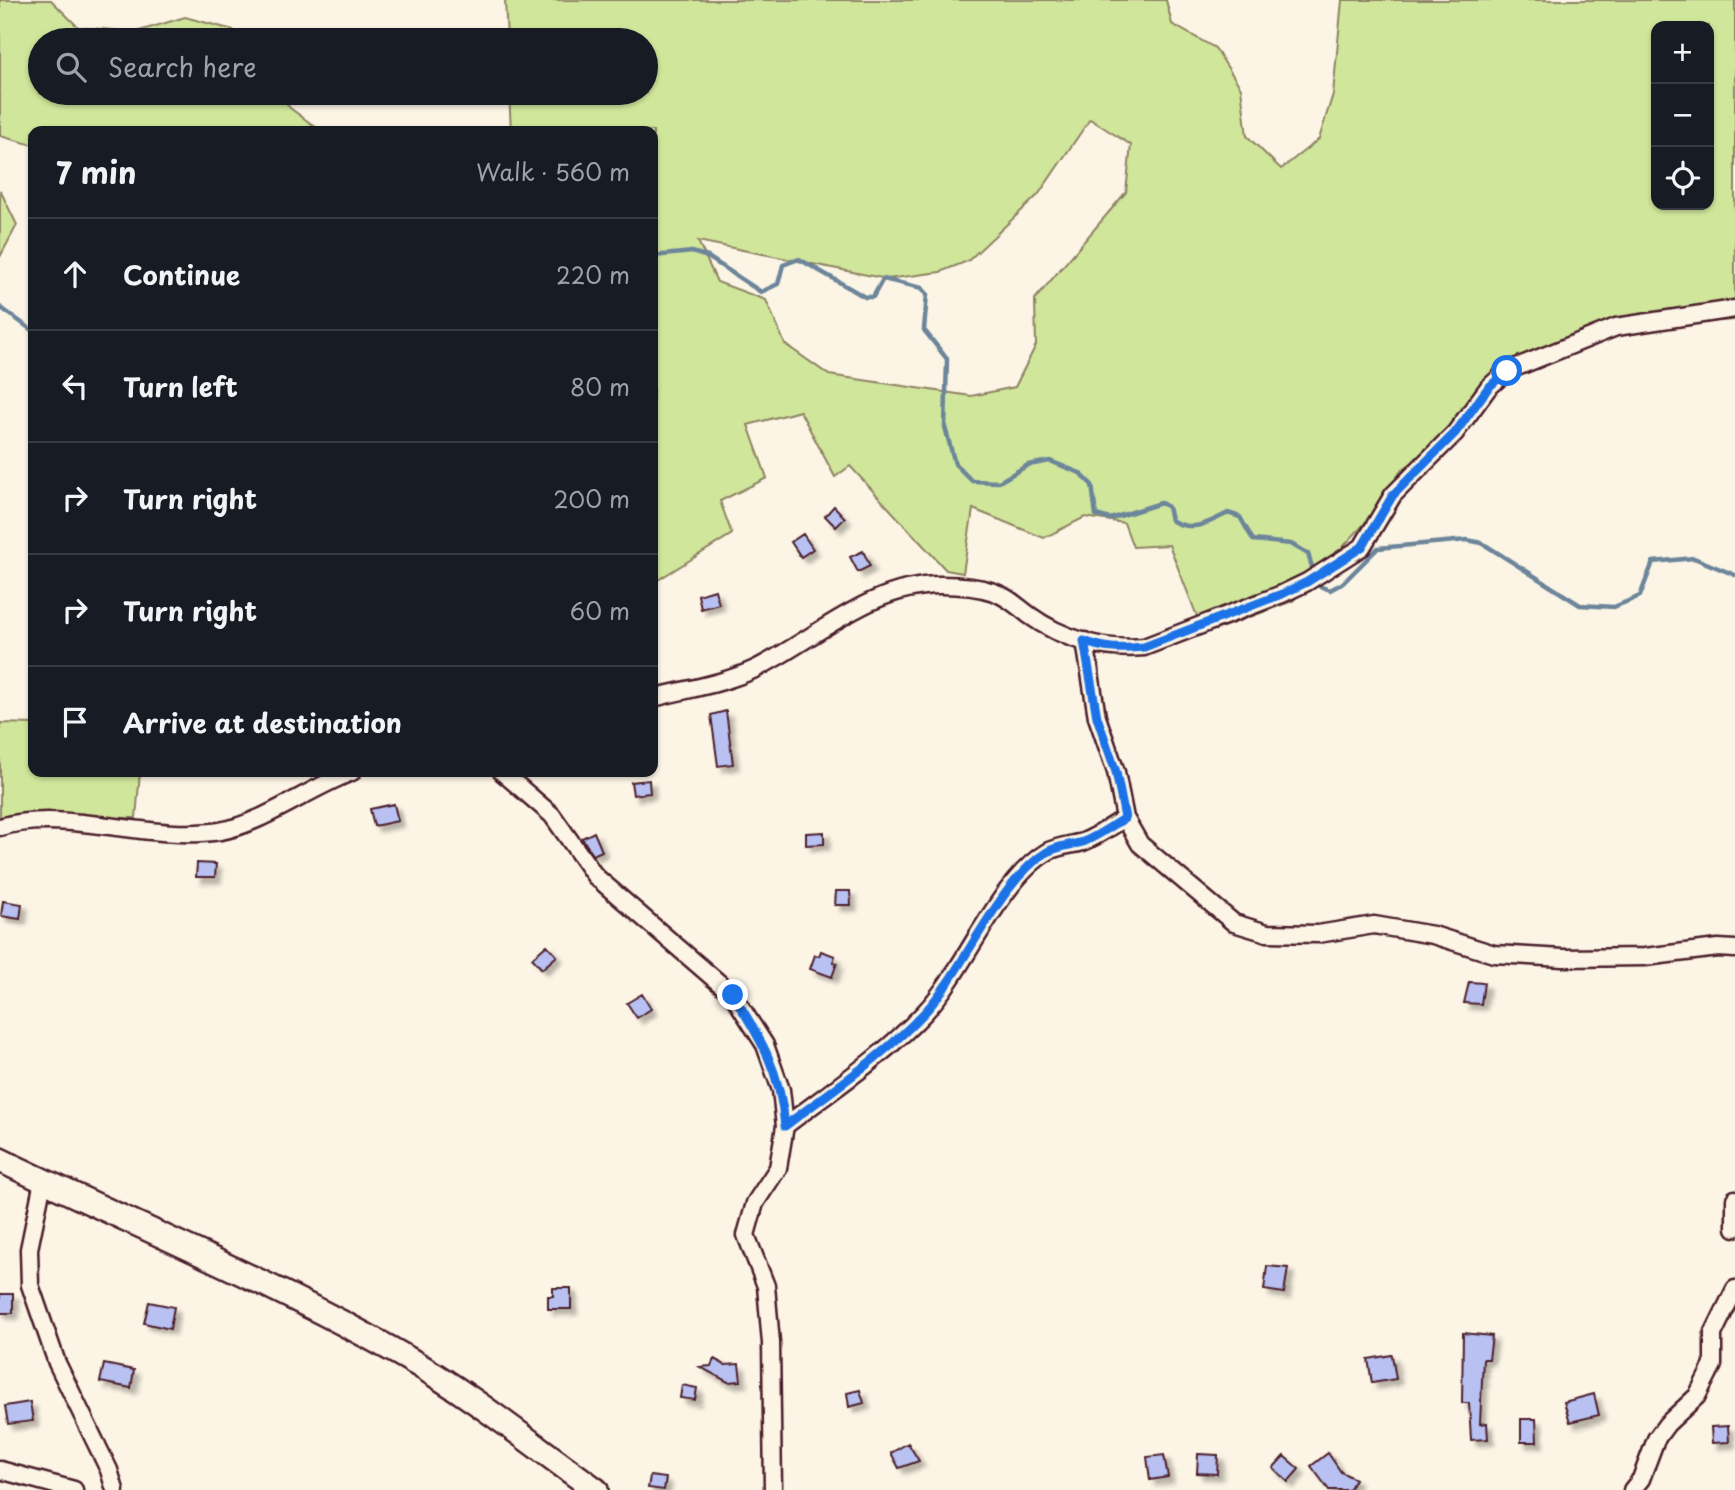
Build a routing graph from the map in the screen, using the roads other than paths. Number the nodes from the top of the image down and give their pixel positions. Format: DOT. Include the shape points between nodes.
graph roads {
  1 [pos="1735,309"];
  2 [pos="1084,641"];
  3 [pos="658,697"];
  4 [pos="339,777"];
  5 [pos="508,777"];
  6 [pos="1125,818"];
  7 [pos="0,827"];
  8 [pos="1735,949"];
  9 [pos="785,1126"];
  10 [pos="0,1160"];
  11 [pos="43,1181"];
  12 [pos="1735,1199"];
  13 [pos="1735,1228"];
  14 [pos="1735,1289"];
  15 [pos="0,1470"];
  16 [pos="74,1490"];
  17 [pos="115,1490"];
  18 [pos="596,1490"];
  19 [pos="773,1490"];
  20 [pos="1632,1490"];
  1 -- 2 [label="street" via="1616,327 1507,371 1488,388 1455,433 1393,495 1362,547 1307,582 1144,647 1120,650"];
  2 -- 3 [label="street" via="1050,627 991,591 943,584 912,586 875,599 736,677"];
  2 -- 6 [label="street" via="1097,717 1116,772"];
  4 -- 7 [label="street" via="246,824 221,831 153,832 44,821"];
  5 -- 9 [label="street" via="552,815 595,876 733,995 765,1045 782,1090"];
  6 -- 8 [label="street" via="1140,844 1234,923 1267,933 1318,934 1374,925 1433,935 1494,954 1563,958"];
  6 -- 9 [label="street" via="1086,841 1048,851 1000,903 925,1013"];
  9 -- 19 [label="street" via="778,1168 755,1203 746,1235 766,1286"];
  10 -- 11 [label="street"];
  11 -- 17 [label="street" via="29,1250 30,1284 57,1363"];
  11 -- 18 [label="street" via="213,1258 408,1359"];
  12 -- 13 [label="street"];
  14 -- 20 [label="street" via="1713,1334 1713,1365 1697,1396 1656,1438 1641,1479"];
  15 -- 16 [label="street"];
}
